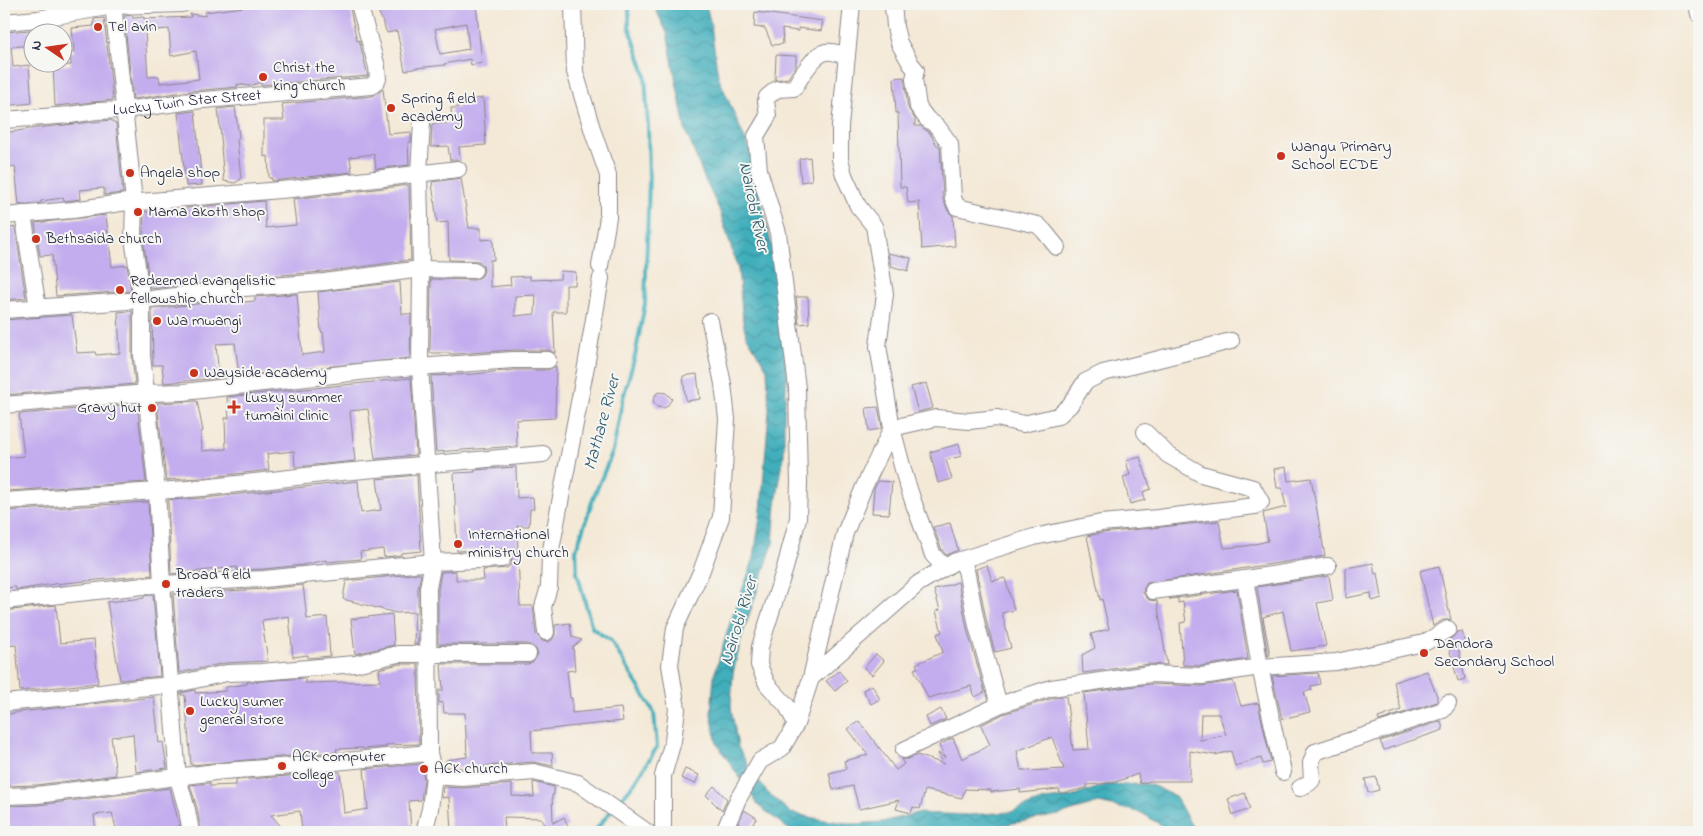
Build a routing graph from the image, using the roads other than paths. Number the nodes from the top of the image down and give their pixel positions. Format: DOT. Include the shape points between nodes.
graph roads {
  1 [pos="182,4"];
  2 [pos="359,4"];
  3 [pos="573,4"];
  4 [pos="852,4"];
  5 [pos="892,4"];
  6 [pos="1697,4"];
  7 [pos="113,5"];
  8 [pos="1699,14"];
  9 [pos="4,22"];
  10 [pos="847,56"];
  11 [pos="125,110"];
  12 [pos="4,120"];
  13 [pos="422,122"];
  14 [pos="458,169"];
  15 [pos="419,174"];
  16 [pos="134,201"];
  17 [pos="23,214"];
  18 [pos="4,216"];
  19 [pos="1056,248"];
  20 [pos="421,269"];
  21 [pos="474,270"];
  22 [pos="142,300"];
  23 [pos="38,308"];
  24 [pos="4,310"];
  25 [pos="710,321"];
  26 [pos="1231,341"];
  27 [pos="548,360"];
  28 [pos="420,367"];
  29 [pos="147,393"];
  30 [pos="4,406"];
  31 [pos="892,428"];
  32 [pos="1145,432"];
  33 [pos="543,454"];
  34 [pos="427,464"];
  35 [pos="157,491"];
  36 [pos="4,501"];
  37 [pos="502,559"];
  38 [pos="961,560"];
  39 [pos="432,562"];
  40 [pos="1328,566"];
  41 [pos="945,568"];
  42 [pos="1245,580"];
  43 [pos="162,584"];
  44 [pos="1153,591"];
  45 [pos="4,600"];
  46 [pos="1448,629"];
  47 [pos="546,632"];
  48 [pos="428,653"];
  49 [pos="528,654"];
  50 [pos="1260,668"];
  51 [pos="811,678"];
  52 [pos="172,686"];
  53 [pos="4,703"];
  54 [pos="1448,703"];
  55 [pos="999,705"];
  56 [pos="796,724"];
  57 [pos="904,750"];
  58 [pos="429,753"];
  59 [pos="1283,772"];
  60 [pos="433,776"];
  61 [pos="178,778"];
  62 [pos="1300,788"];
  63 [pos="4,796"];
  64 [pos="191,832"];
  65 [pos="424,832"];
  66 [pos="645,832"];
  67 [pos="663,832"];
  68 [pos="724,832"];
  1 -- 7 [label="street"];
  2 -- 11 [label="street, Lucky Twin Star Street" via="377,67 378,79 372,86"];
  3 -- 47 [label="street" via="575,72 608,175 608,217 586,366 550,555 549,587 544,608"];
  4 -- 10 [label="street"];
  5 -- 19 [label="street" via="899,43 916,70 918,107 950,144 957,207 1038,225"];
  6 -- 8 [label="street"];
  7 -- 9 [label="street"];
  7 -- 11 [label="street"];
  10 -- 31 [label="street" via="840,159 858,206 874,226 885,294 878,346"];
  10 -- 56 [label="street" via="831,52 820,54 794,88 780,89 767,97 768,116 756,136 759,170 778,232 795,369 799,484 798,518 760,647 759,666 766,684 787,706"];
  11 -- 12 [label="street, Lucky Twin Star Street"];
  11 -- 16 [label="street"];
  13 -- 15 [label="street"];
  14 -- 15 [label="street"];
  15 -- 16 [label="street" via="292,189"];
  15 -- 20 [label="street"];
  16 -- 17 [label="street"];
  16 -- 22 [label="street" via="133,238"];
  17 -- 18 [label="street"];
  17 -- 23 [label="street"];
  20 -- 21 [label="street"];
  20 -- 22 [label="street"];
  20 -- 28 [label="street"];
  22 -- 23 [label="street"];
  22 -- 29 [label="street" via="142,356"];
  23 -- 24 [label="street"];
  25 -- 67 [label="street" via="727,419 721,517 701,572 675,628 670,665 677,709 673,741 663,776"];
  26 -- 31 [label="street" via="1103,373 1085,382 1070,405 1058,416 1023,424 997,418 969,421 936,418"];
  27 -- 28 [label="street"];
  28 -- 29 [label="street" via="184,392"];
  28 -- 34 [label="street"];
  29 -- 30 [label="street"];
  29 -- 35 [label="street"];
  31 -- 41 [label="street" via="933,555"];
  31 -- 51 [label="street" via="845,533"];
  32 -- 38 [label="street" via="1168,455 1201,474 1253,488 1261,502 1255,506 1101,523 1034,537"];
  33 -- 34 [label="street"];
  34 -- 35 [label="street"];
  34 -- 39 [label="street"];
  35 -- 36 [label="street"];
  35 -- 43 [label="street"];
  37 -- 39 [label="street"];
  38 -- 41 [label="street"];
  38 -- 55 [label="street"];
  39 -- 43 [label="street" via="264,579"];
  39 -- 48 [label="street" via="428,588"];
  40 -- 42 [label="street"];
  41 -- 51 [label="street" via="920,583"];
  42 -- 44 [label="street"];
  42 -- 50 [label="street"];
  43 -- 45 [label="street"];
  43 -- 52 [label="street"];
  46 -- 50 [label="street" via="1424,642 1372,655 1336,662"];
  48 -- 49 [label="street"];
  48 -- 52 [label="street" via="398,654 355,664 228,673"];
  48 -- 58 [label="street"];
  50 -- 55 [label="street" via="1202,676 1150,674 1084,682 1051,688"];
  50 -- 59 [label="street"];
  51 -- 56 [label="street"];
  52 -- 53 [label="street"];
  52 -- 61 [label="street"];
  54 -- 62 [label="street" via="1443,710 1315,752 1311,763 1312,780"];
  55 -- 57 [label="street"];
  56 -- 68 [label="street" via="782,748 760,761"];
  58 -- 60 [label="street"];
  58 -- 61 [label="street" via="223,771"];
  60 -- 65 [label="street"];
  60 -- 66 [label="street" via="462,778 534,772 578,782"];
  61 -- 63 [label="street" via="37,796"];
  61 -- 64 [label="street"];
}
